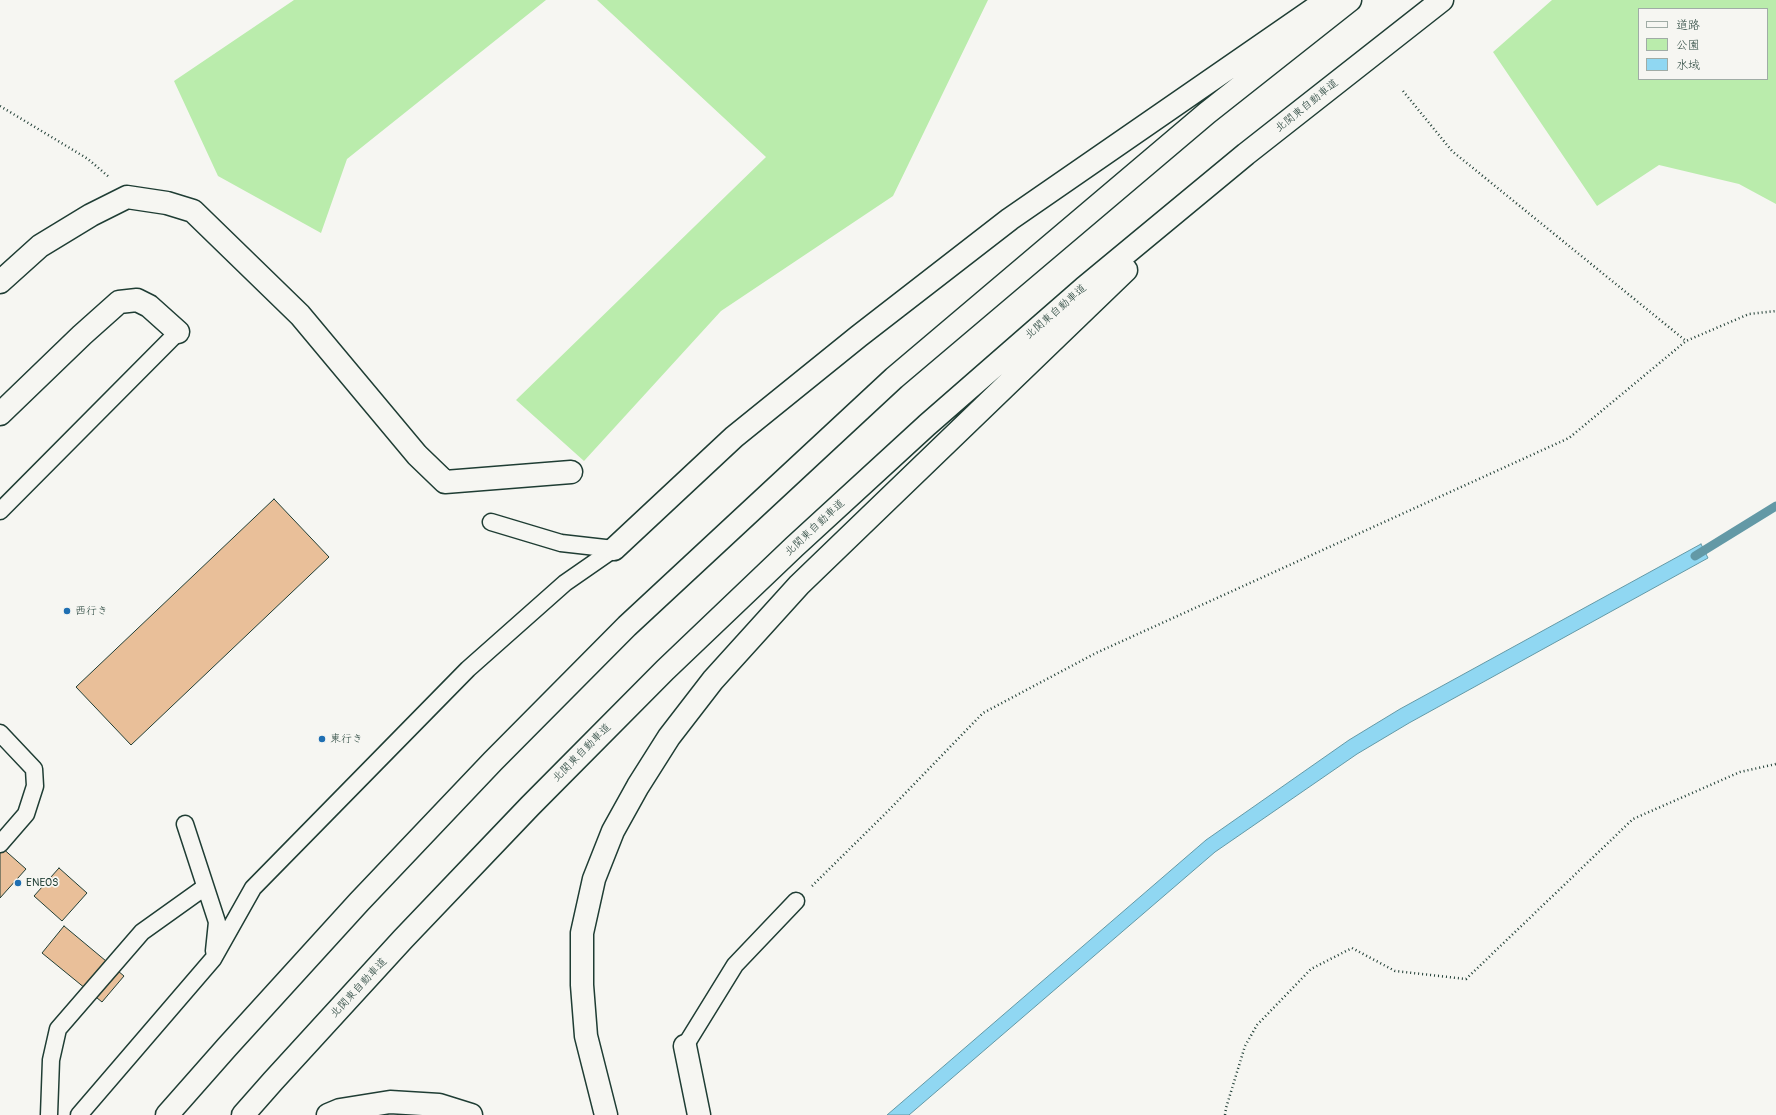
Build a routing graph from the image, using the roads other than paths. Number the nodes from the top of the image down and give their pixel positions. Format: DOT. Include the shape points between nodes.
graph roads {
  1 [pos="1327,0"];
  2 [pos="1350,0"];
  3 [pos="1442,0"];
  4 [pos="1246,154"];
  5 [pos="0,282"];
  6 [pos="178,332"];
  7 [pos="0,414"];
  8 [pos="571,472"];
  9 [pos="0,512"];
  10 [pos="491,522"];
  11 [pos="614,550"];
  12 [pos="0,733"];
  13 [pos="185,824"];
  14 [pos="0,844"];
  15 [pos="206,887"];
  16 [pos="796,901"];
  17 [pos="213,959"];
  18 [pos="685,1046"];
  19 [pos="48,1115"];
  20 [pos="79,1115"];
  21 [pos="167,1115"];
  22 [pos="243,1115"];
  23 [pos="328,1115"];
  24 [pos="472,1115"];
  25 [pos="606,1115"];
  26 [pos="700,1115"];
  1 -- 11 [label="main road" via="1010,219 734,437"];
  2 -- 21 [label="main road" via="1201,118 894,378 638,616 493,761 359,902"];
  3 -- 4 [label="main road, 北関東自動車道"];
  4 -- 22 [label="main road, 北関東自動車道" via="1084,288 928,425 665,670 403,939"];
  4 -- 25 [label="main road" via="799,585 713,680 669,737 613,831 594,879 582,933 582,985 586,1036"];
  5 -- 8 [label="main road" via="40,246 127,196 167,203 193,211 300,315 418,455 445,482"];
  6 -- 7 [label="main road" via="148,306 137,300 119,302"];
  6 -- 9 [label="lane"];
  10 -- 11 [label="lane" via="561,543"];
  11 -- 17 [label="lane" via="565,583 468,669 253,888"];
  12 -- 14 [label="lane" via="34,770 35,786 26,814"];
  13 -- 15 [label="lane"];
  15 -- 17 [label="lane" via="217,922"];
  15 -- 19 [label="lane" via="142,932 58,1028 51,1060"];
  16 -- 18 [label="lane" via="735,965"];
  17 -- 20 [label="lane"];
  18 -- 26 [label="main road"];
  23 -- 24 [label="main road" via="340,1110 390,1102 439,1105"];
}
